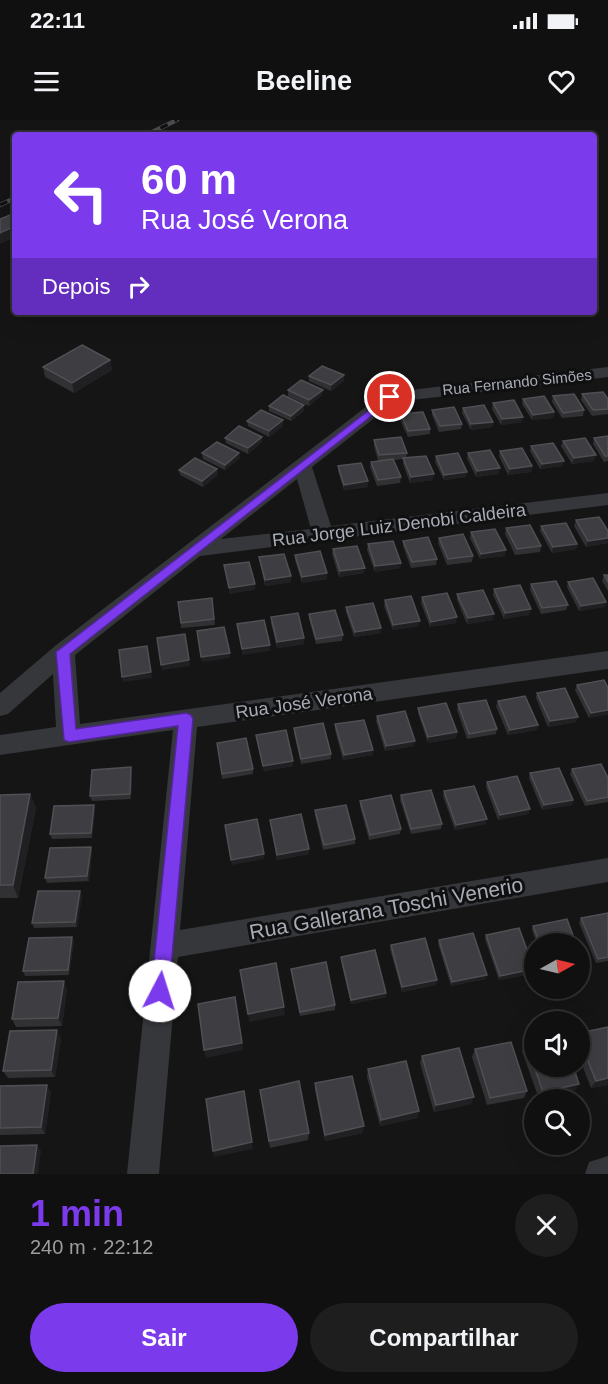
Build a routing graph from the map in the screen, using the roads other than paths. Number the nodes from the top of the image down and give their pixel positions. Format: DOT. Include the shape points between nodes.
graph roads {
  1 [pos="608,372"];
  2 [pos="302,465"];
  3 [pos="608,499"];
  4 [pos="323,534"];
  5 [pos="191,550"];
  6 [pos="63,652"];
  7 [pos="608,660"];
  8 [pos="0,707"];
  9 [pos="186,719"];
  10 [pos="69,736"];
  11 [pos="0,745"];
  12 [pos="608,870"];
  13 [pos="165,946"];
  14 [pos="608,1173"];
  15 [pos="143,1174"];
  16 [pos="601,1174"];
  1 -- 2 [label="street, Rua Fernando Simões" via="390,397"];
  2 -- 4 [label="street"];
  2 -- 5 [label="street"];
  3 -- 4 [label="street, Rua Jorge Luiz Denobi Caldeira"];
  4 -- 5 [label="street, Rua Jorge Luiz Denobi Caldeira"];
  5 -- 6 [label="street"];
  6 -- 8 [label="street"];
  6 -- 10 [label="street"];
  7 -- 9 [label="street, Rua José Verona"];
  9 -- 10 [label="street, Rua José Verona"];
  9 -- 13 [label="street"];
  10 -- 11 [label="street, Rua José Verona"];
  12 -- 13 [label="street, Rua Gallerana Toschi Venerio"];
  13 -- 15 [label="street"];
  14 -- 16 [label="street"];
}
